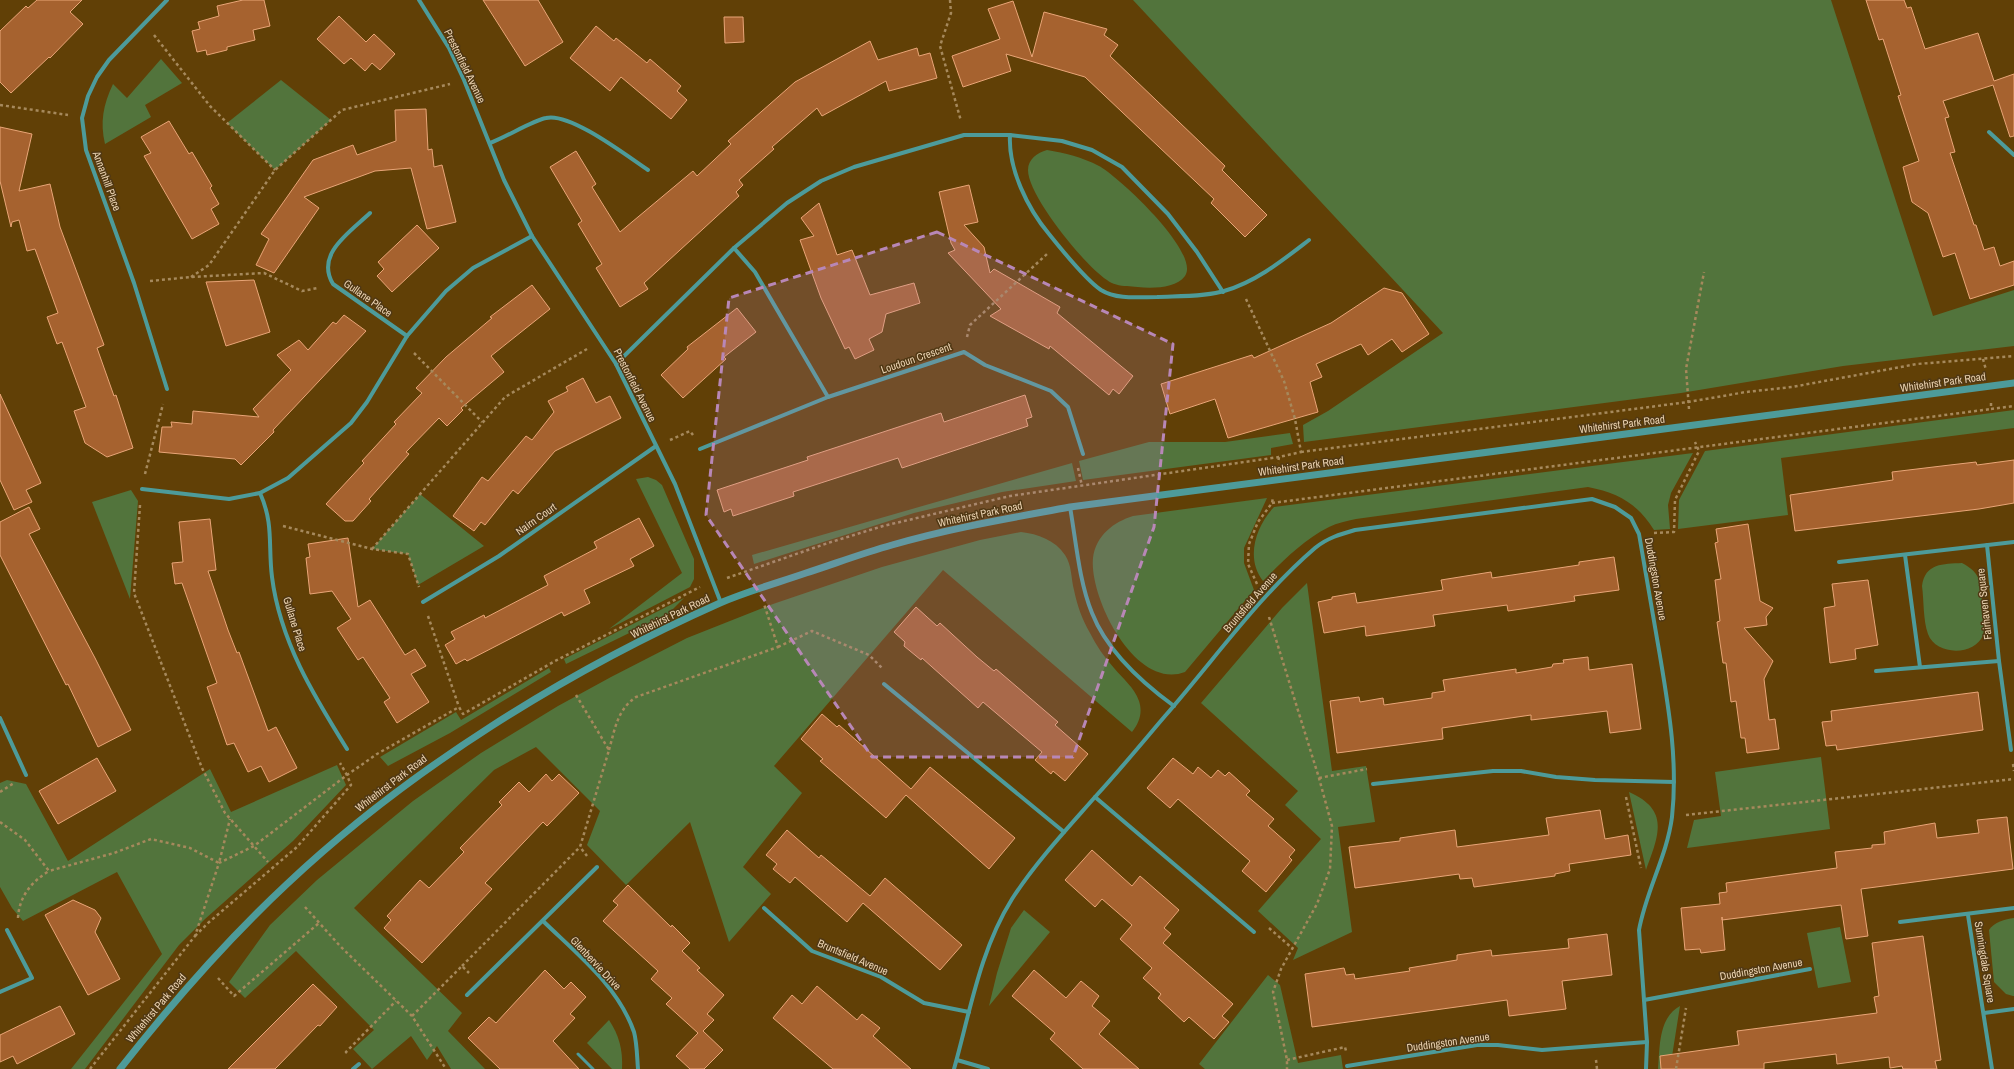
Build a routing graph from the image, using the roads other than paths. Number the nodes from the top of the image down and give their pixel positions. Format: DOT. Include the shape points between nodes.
graph roads {
  1 [pos="167,0"];
  2 [pos="419,0"];
  3 [pos="1989,132"];
  4 [pos="1010,135"];
  5 [pos="490,143"];
  6 [pos="2014,155"];
  7 [pos="648,170"];
  8 [pos="370,213"];
  9 [pos="532,236"];
  10 [pos="1309,240"];
  11 [pos="734,248"];
  12 [pos="1223,292"];
  13 [pos="407,336"];
  14 [pos="616,364"];
  15 [pos="2014,383"];
  16 [pos="166,389"];
  17 [pos="828,397"];
  18 [pos="656,446"];
  19 [pos="700,449"];
  20 [pos="1083,454"];
  21 [pos="142,490"];
  22 [pos="260,493"];
  23 [pos="1070,507"];
  24 [pos="1356,530"];
  25 [pos="2014,542"];
  26 [pos="1987,545"];
  27 [pos="1905,555"];
  28 [pos="1839,562"];
  29 [pos="423,602"];
  30 [pos="721,603"];
  31 [pos="1999,661"];
  32 [pos="1920,667"];
  33 [pos="1876,671"];
  34 [pos="884,684"];
  35 [pos="1174,706"];
  36 [pos="0,718"];
  37 [pos="347,749"];
  38 [pos="2011,750"];
  39 [pos="26,775"];
  40 [pos="1674,782"];
  41 [pos="1373,784"];
  42 [pos="1095,798"];
  43 [pos="1064,832"];
  44 [pos="597,867"];
  45 [pos="764,908"];
  46 [pos="2014,908"];
  47 [pos="1968,915"];
  48 [pos="544,921"];
  49 [pos="1900,922"];
  50 [pos="7,930"];
  51 [pos="1254,932"];
  52 [pos="1810,969"];
  53 [pos="0,992"];
  54 [pos="467,995"];
  55 [pos="1644,1000"];
  56 [pos="2014,1009"];
  57 [pos="969,1012"];
  58 [pos="1984,1013"];
  59 [pos="1647,1042"];
  60 [pos="578,1054"];
  61 [pos="957,1060"];
  62 [pos="359,1064"];
  63 [pos="1347,1066"];
  64 [pos="120,1069"];
  65 [pos="353,1069"];
  66 [pos="593,1069"];
  67 [pos="638,1069"];
  68 [pos="954,1069"];
  69 [pos="988,1069"];
  70 [pos="1646,1069"];
  71 [pos="1992,1069"];
  1 -- 16 [label="street, Annanhill Place" via="109,60 88,96 82,118 86,150 134,283"];
  2 -- 5 [label="street, Prestonfield Avenue" via="449,48"];
  3 -- 6 [label="street"];
  4 -- 11 [label="street" via="964,135 854,167 821,180 787,203"];
  4 -- 12 [label="street" via="1062,141 1092,150 1122,168 1168,214"];
  4 -- 12 [label="street" via="1015,170 1028,203 1041,225 1100,289 1119,297"];
  5 -- 7 [label="street" via="546,118 558,117 584,128"];
  5 -- 9 [label="street, Prestonfield Avenue" via="504,180"];
  8 -- 13 [label="street, Gullane Place" via="333,251 327,268 333,284"];
  9 -- 13 [label="street" via="473,268 446,291"];
  9 -- 14 [label="street, Prestonfield Avenue"];
  10 -- 12 [label="street" via="1251,281"];
  11 -- 14 [label="street"];
  11 -- 17 [label="street" via="755,272"];
  13 -- 22 [label="street" via="367,402 351,423 288,478"];
  14 -- 18 [label="street, Prestonfield Avenue"];
  15 -- 23 [label="street, Whitehirst Park Road"];
  17 -- 19 [label="street, Loudoun Crescent"];
  17 -- 20 [label="street, Loudoun Crescent" via="964,352 985,365 1051,391 1068,407"];
  18 -- 29 [label="street, Nairn Court" via="499,556"];
  18 -- 30 [label="street, Prestonfield Avenue" via="675,484"];
  21 -- 22 [label="street" via="229,498"];
  22 -- 37 [label="street, Gullane Place" via="270,523 272,577 289,642 312,692"];
  23 -- 30 [label="street, Whitehirst Park Road" via="991,521 893,544"];
  23 -- 35 [label="street" via="1084,587 1103,636 1132,670"];
  24 -- 35 [label="street, Bruntsfield Avenue" via="1335,536 1316,547 1263,599"];
  24 -- 40 [label="street, Duddingston Avenue" via="1592,499 1614,507 1631,518 1639,534 1672,728"];
  25 -- 26 [label="street"];
  26 -- 27 [label="street"];
  26 -- 31 [label="street, Fairhaven Square"];
  27 -- 28 [label="street"];
  27 -- 32 [label="street"];
  30 -- 64 [label="street, Whitehirst Park Road" via="640,642 516,711 436,763 356,824 286,885 207,966 147,1033"];
  31 -- 32 [label="street"];
  31 -- 38 [label="street, Fairhaven Square"];
  32 -- 33 [label="street"];
  34 -- 43 [label="street"];
  35 -- 42 [label="street, Bruntsfield Avenue"];
  36 -- 39 [label="street"];
  40 -- 41 [label="street" via="1556,777 1521,771 1493,771"];
  40 -- 55 [label="street, Duddingston Avenue" via="1668,841 1638,930"];
  42 -- 43 [label="street, Bruntsfield Avenue"];
  42 -- 51 [label="street"];
  43 -- 57 [label="street, Bruntsfield Avenue" via="1012,900 992,937"];
  44 -- 48 [label="street"];
  45 -- 57 [label="street, Bruntsfield Avenue" via="812,950 881,977 924,1003"];
  46 -- 47 [label="street, Sunningdale Square"];
  47 -- 49 [label="street, Sunningdale Square"];
  47 -- 58 [label="street, Sunningdale Square"];
  48 -- 54 [label="street"];
  48 -- 67 [label="street, Glenbervie Drive" via="614,993 634,1034"];
  50 -- 53 [label="street" via="32,978"];
  52 -- 55 [label="street, Duddingston Avenue"];
  55 -- 59 [label="street, Duddingston Avenue"];
  56 -- 58 [label="street, Sunningdale Square"];
  57 -- 61 [label="street, Bruntsfield Avenue"];
  58 -- 71 [label="street, Sunningdale Square"];
  59 -- 63 [label="street, Duddingston Avenue" via="1542,1050 1477,1045"];
  59 -- 70 [label="street, Duddingston Avenue"];
  60 -- 66 [label="lane"];
  61 -- 68 [label="street, Bruntsfield Avenue"];
  61 -- 69 [label="street"];
  62 -- 65 [label="street"];
}
